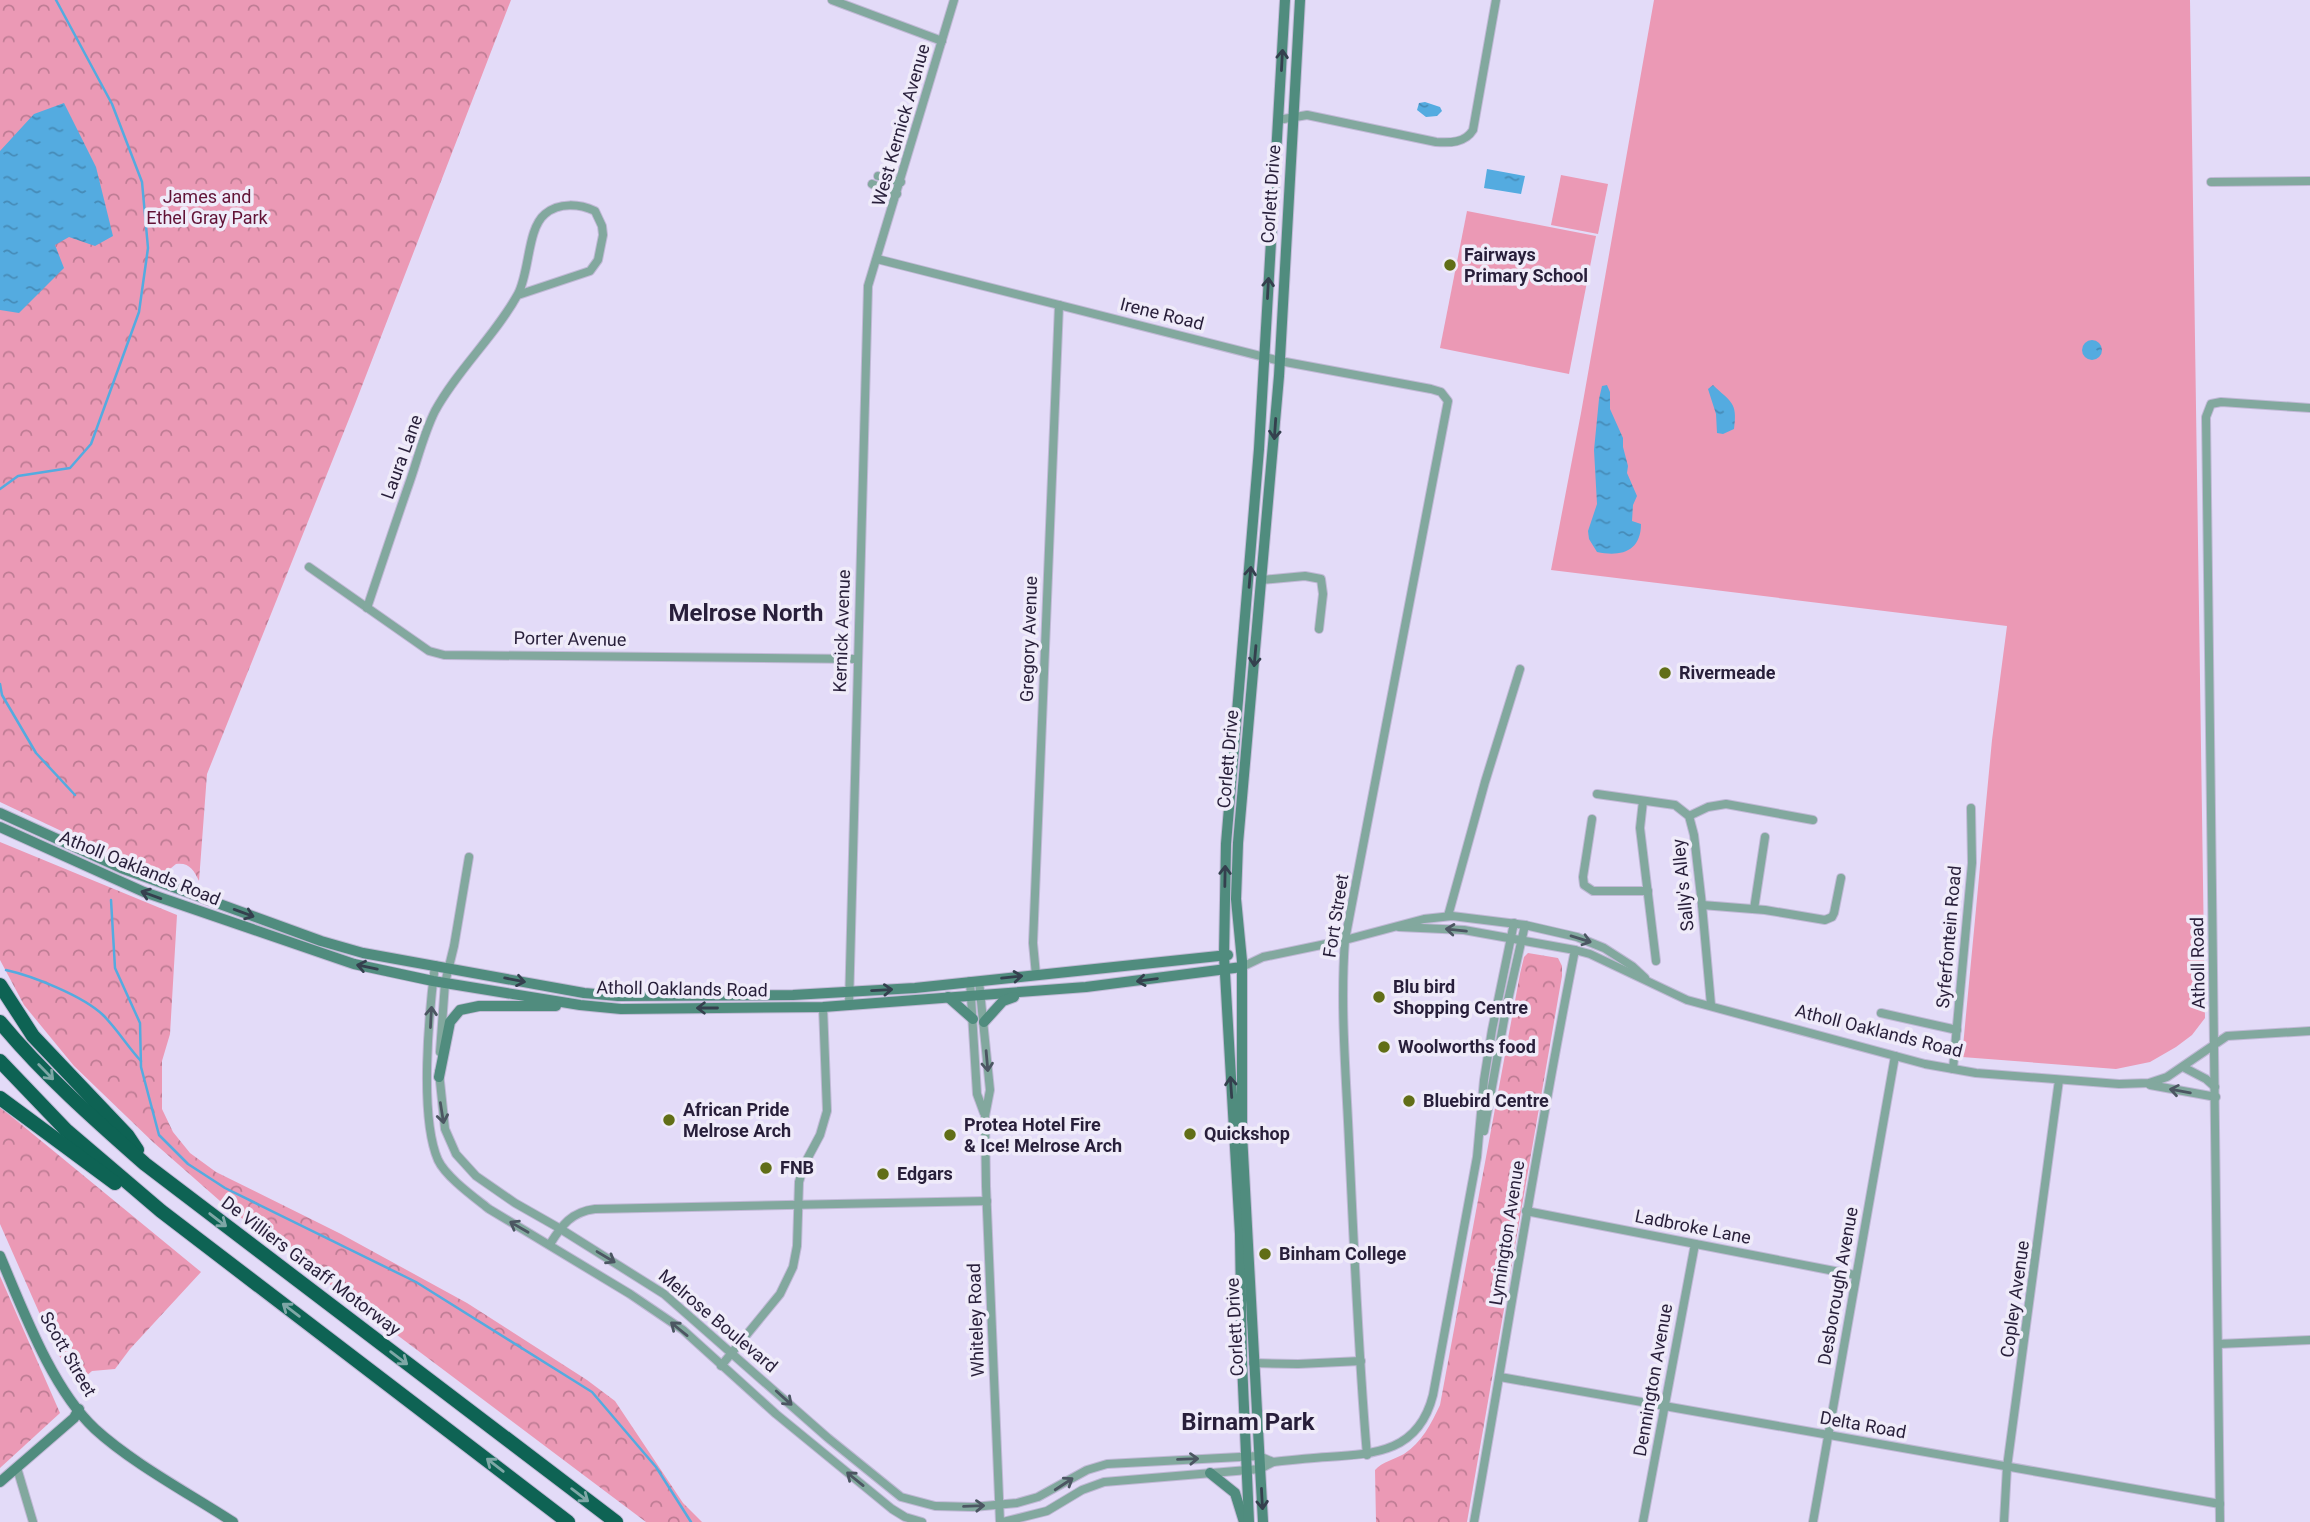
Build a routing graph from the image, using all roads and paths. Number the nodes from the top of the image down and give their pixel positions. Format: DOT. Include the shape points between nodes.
graph roads {
  1 [pos="832,0"];
  2 [pos="954,0"];
  3 [pos="1285,0"];
  4 [pos="1300,0"];
  5 [pos="1496,0"];
  6 [pos="942,41"];
  7 [pos="1293,119"];
  8 [pos="1278,120"];
  9 [pos="878,176"];
  10 [pos="2310,181"];
  11 [pos="2211,182"];
  12 [pos="901,183"];
  13 [pos="872,184"];
  14 [pos="897,194"];
  15 [pos="877,259"];
  16 [pos="518,295"];
  17 [pos="1059,304"];
  18 [pos="1264,356"];
  19 [pos="1280,361"];
  20 [pos="1441,392"];
  21 [pos="2310,408"];
  22 [pos="309,567"];
  23 [pos="1262,580"];
  24 [pos="367,608"];
  25 [pos="1319,629"];
  26 [pos="857,659"];
  27 [pos="1520,669"];
  28 [pos="1597,794"];
  29 [pos="1643,801"];
  30 [pos="1971,808"];
  31 [pos="0,813"];
  32 [pos="1689,816"];
  33 [pos="1592,819"];
  34 [pos="1813,820"];
  35 [pos="0,827"];
  36 [pos="1765,837"];
  37 [pos="468,857"];
  38 [pos="1841,878"];
  39 [pos="1648,891"];
  40 [pos="1702,905"];
  41 [pos="1754,909"];
  42 [pos="1448,916"];
  43 [pos="1514,923"];
  44 [pos="1525,925"];
  45 [pos="1399,927"];
  46 [pos="1345,940"];
  47 [pos="1511,940"];
  48 [pos="1522,941"];
  49 [pos="1575,950"];
  50 [pos="1242,953"];
  51 [pos="1224,956"];
  52 [pos="1263,957"];
  53 [pos="1656,961"];
  54 [pos="435,965"];
  55 [pos="1242,967"];
  56 [pos="448,968"];
  57 [pos="1225,969"];
  58 [pos="1094,970"];
  59 [pos="1036,975"];
  60 [pos="974,981"];
  61 [pos="439,982"];
  62 [pos="1121,984"];
  63 [pos="1653,984"];
  64 [pos="0,985"];
  65 [pos="849,992"];
  66 [pos="1026,993"];
  67 [pos="976,995"];
  68 [pos="948,997"];
  69 [pos="580,1005"];
  70 [pos="1711,1005"];
  71 [pos="849,1006"];
  72 [pos="822,1007"];
  73 [pos="1881,1013"];
  74 [pos="978,1020"];
  75 [pos="0,1021"];
  76 [pos="1957,1030"];
  77 [pos="2310,1031"];
  78 [pos="2215,1042"];
  79 [pos="1895,1056"];
  80 [pos="0,1061"];
  81 [pos="2183,1067"];
  82 [pos="1953,1069"];
  83 [pos="439,1077"];
  84 [pos="2059,1080"];
  85 [pos="2145,1083"];
  86 [pos="2216,1087"];
  87 [pos="2216,1097"];
  88 [pos="0,1098"];
  89 [pos="1477,1157"];
  90 [pos="145,1164"];
  91 [pos="987,1201"];
  92 [pos="798,1206"];
  93 [pos="161,1211"];
  94 [pos="1525,1211"];
  95 [pos="559,1228"];
  96 [pos="550,1244"];
  97 [pos="1695,1244"];
  98 [pos="0,1256"];
  99 [pos="1855,1275"];
  100 [pos="2310,1340"];
  101 [pos="2218,1344"];
  102 [pos="732,1353"];
  103 [pos="1361,1361"];
  104 [pos="1253,1363"];
  105 [pos="721,1366"];
  106 [pos="1500,1377"];
  107 [pos="1664,1406"];
  108 [pos="79,1414"];
  109 [pos="1828,1434"];
  110 [pos="1367,1455"];
  111 [pos="1259,1456"];
  112 [pos="1247,1457"];
  113 [pos="1273,1461"];
  114 [pos="2007,1467"];
  115 [pos="17,1468"];
  116 [pos="1254,1470"];
  117 [pos="1210,1473"];
  118 [pos="0,1482"];
  119 [pos="2220,1504"];
  120 [pos="1000,1505"];
  121 [pos="33,1522"];
  122 [pos="233,1522"];
  123 [pos="568,1522"];
  124 [pos="616,1522"];
  125 [pos="922,1522"];
  126 [pos="1001,1522"];
  127 [pos="1244,1522"];
  128 [pos="1249,1522"];
  129 [pos="1263,1522"];
  130 [pos="1474,1522"];
  131 [pos="1643,1522"];
  132 [pos="1812,1522"];
  133 [pos="2004,1522"];
  134 [pos="2220,1522"];
  1 -- 6 [label="street"];
  2 -- 6 [label="street, West Kernick Avenue"];
  8 -- 3 [label="street, Corlett Drive, one-way"];
  4 -- 7 [label="street, Corlett Drive"];
  5 -- 7 [label="street" via="1473,130 1467,138 1436,142 1307,115"];
  6 -- 12 [label="street, West Kernick Avenue"];
  7 -- 8 [label="street"];
  7 -- 19 [label="street, Corlett Drive"];
  18 -- 8 [label="street, Corlett Drive, one-way"];
  9 -- 12 [label="street"];
  10 -- 11 [label="street"];
  12 -- 14 [label="street, West Kernick Avenue"];
  13 -- 14 [label="street"];
  14 -- 15 [label="street, West Kernick Avenue"];
  15 -- 17 [label="street, Irene Road"];
  15 -- 26 [label="street, Kernick Avenue" via="868,294"];
  16 -- 16 [label="street, Laura Lane" via="526,278 536,225 545,214 580,205 595,211 603,226 602,247 590,271"];
  16 -- 24 [label="street, Laura Lane" via="429,423"];
  17 -- 18 [label="street, Irene Road"];
  17 -- 59 [label="street, Gregory Avenue" via="1033,943"];
  18 -- 19 [label="street, Irene Road"];
  51 -- 18 [label="street, Corlett Drive, one-way" via="1226,844"];
  19 -- 20 [label="street, Irene Road"];
  19 -- 23 [label="street, Corlett Drive, one-way"];
  20 -- 46 [label="street, Fort Street" via="1448,409"];
  21 -- 78 [label="street, Atholl Road" via="2227,402 2211,404 2207,411"];
  22 -- 24 [label="street, Porter Avenue"];
  23 -- 25 [label="street" via="1321,579"];
  23 -- 50 [label="street, Corlett Drive, one-way" via="1238,843 1236,900"];
  24 -- 26 [label="street, Porter Avenue" via="429,651 444,655"];
  26 -- 65 [label="street, Kernick Avenue"];
  27 -- 42 [label="street"];
  28 -- 29 [label="street, Sally's Alley"];
  29 -- 32 [label="street, Sally's Alley" via="1675,805"];
  29 -- 39 [label="street" via="1640,828"];
  30 -- 76 [label="street, Syferfontein Road" via="1972,863"];
  31 -- 54 [label="street, Atholl Oaklands Road, one-way" via="121,868 321,941"];
  32 -- 34 [label="street" via="1726,804"];
  32 -- 40 [label="street, Sally's Alley"];
  33 -- 39 [label="street" via="1584,884 1593,891"];
  61 -- 35 [label="street, Atholl Oaklands Road, one-way" via="354,964 190,909 107,877"];
  36 -- 41 [label="street"];
  37 -- 56 [label="street, Melrose Boulevard"];
  38 -- 41 [label="street" via="1834,913 1828,919"];
  39 -- 53 [label="street"];
  40 -- 41 [label="street"];
  40 -- 70 [label="street, Sally's Alley"];
  42 -- 43 [label="street, Atholl Oaklands Road"];
  42 -- 45 [label="street, Atholl Oaklands Road"];
  43 -- 44 [label="street, Atholl Oaklands Road"];
  43 -- 47 [label="street"];
  44 -- 48 [label="street"];
  44 -- 63 [label="street, Atholl Oaklands Road, one-way" via="1593,943 1633,966"];
  45 -- 46 [label="street, Atholl Oaklands Road"];
  47 -- 45 [label="street, Atholl Oaklands Road, one-way" via="1464,930"];
  46 -- 52 [label="street, Atholl Oaklands Road"];
  46 -- 103 [label="street, Fort Street" via="1344,1038"];
  47 -- 48 [label="street, Atholl Oaklands Road"];
  47 -- 89 [label="street" via="1489,1045"];
  48 -- 49 [label="street, Atholl Oaklands Road"];
  48 -- 89 [label="street"];
  49 -- 63 [label="street, Atholl Oaklands Road"];
  49 -- 94 [label="street, Lymington Avenue"];
  50 -- 51 [label="street, Atholl Oaklands Road"];
  50 -- 52 [label="street, Atholl Oaklands Road"];
  50 -- 55 [label="street, Corlett Drive"];
  51 -- 57 [label="street, Corlett Drive"];
  51 -- 58 [label="street, Atholl Oaklands Road"];
  52 -- 55 [label="street, Atholl Oaklands Road"];
  54 -- 56 [label="street, Atholl Oaklands Road"];
  54 -- 61 [label="street, Melrose Boulevard"];
  55 -- 57 [label="street, Atholl Oaklands Road"];
  55 -- 104 [label="street, Corlett Drive" via="1242,1134"];
  56 -- 61 [label="street, Melrose Boulevard"];
  56 -- 65 [label="street, Atholl Oaklands Road, one-way" via="618,996"];
  57 -- 62 [label="street, Atholl Oaklands Road, one-way"];
  112 -- 57 [label="street, Corlett Drive, one-way"];
  58 -- 59 [label="street, Atholl Oaklands Road"];
  58 -- 62 [label="street"];
  60 -- 59 [label="street, Atholl Oaklands Road, one-way"];
  65 -- 60 [label="street, Atholl Oaklands Road, one-way"];
  60 -- 67 [label="street, Whiteley Road"];
  61 -- 69 [label="street, Atholl Oaklands Road"];
  61 -- 83 [label="street, Melrose Boulevard"];
  96 -- 61 [label="street, Melrose Boulevard, one-way" via="489,1209 439,1162 431,1136 427,1088"];
  62 -- 66 [label="street, Atholl Oaklands Road"];
  63 -- 70 [label="street, Atholl Oaklands Road"];
  64 -- 90 [label="highway" via="33,1036 127,1135"];
  65 -- 71 [label="street, Kernick Avenue"];
  66 -- 67 [label="street, Atholl Oaklands Road"];
  66 -- 74 [label="street"];
  67 -- 68 [label="street, Atholl Oaklands Road"];
  67 -- 74 [label="street, Whiteley Road"];
  68 -- 71 [label="street, Atholl Oaklands Road"];
  68 -- 74 [label="street"];
  72 -- 69 [label="street, Atholl Oaklands Road, one-way" via="621,1009"];
  69 -- 83 [label="street" via="460,1010 450,1022"];
  70 -- 79 [label="street, Atholl Oaklands Road"];
  71 -- 72 [label="street, Atholl Oaklands Road"];
  72 -- 92 [label="street" via="827,1111 802,1173"];
  73 -- 76 [label="street"];
  74 -- 91 [label="street, Whiteley Road" via="990,1090 985,1116"];
  75 -- 90 [label="highway, De Villiers Graaff Motorway, one-way" via="52,1079"];
  76 -- 82 [label="street, Syferfontein Road"];
  77 -- 78 [label="street" via="2242,1033"];
  78 -- 81 [label="street, Atholl Oaklands Road"];
  78 -- 86 [label="street, Atholl Road"];
  79 -- 82 [label="street, Atholl Oaklands Road"];
  79 -- 99 [label="street, Desborough Avenue"];
  80 -- 93 [label="highway" via="66,1130"];
  81 -- 85 [label="street, Atholl Oaklands Road" via="2162,1080"];
  81 -- 86 [label="street"];
  82 -- 84 [label="street, Atholl Oaklands Road"];
  83 -- 95 [label="street, Melrose Boulevard, one-way" via="445,1129 467,1168 485,1184"];
  84 -- 85 [label="street, Atholl Oaklands Road"];
  84 -- 114 [label="street, Copley Avenue"];
  87 -- 85 [label="street, Atholl Oaklands Road, one-way"];
  86 -- 87 [label="street, Atholl Road"];
  87 -- 101 [label="street, Atholl Road"];
  88 -- 93 [label="highway" via="90,1167"];
  89 -- 110 [label="street" via="1430,1407 1403,1441"];
  90 -- 124 [label="highway, De Villiers Graaff Motorway, one-way"];
  91 -- 92 [label="street"];
  91 -- 120 [label="street, Whiteley Road"];
  92 -- 95 [label="street" via="595,1209 572,1216"];
  92 -- 102 [label="street" via="796,1253 787,1283"];
  123 -- 93 [label="highway, one-way"];
  94 -- 97 [label="street, Ladbroke Lane"];
  94 -- 106 [label="street, Lymington Avenue"];
  95 -- 96 [label="street"];
  95 -- 102 [label="street, Melrose Boulevard, one-way" via="664,1294"];
  105 -- 96 [label="street, Melrose Boulevard, one-way" via="683,1330"];
  97 -- 99 [label="street, Ladbroke Lane"];
  97 -- 107 [label="street, Dennington Avenue"];
  98 -- 108 [label="street, Scott Street" via="35,1337"];
  99 -- 109 [label="street, Desborough Avenue"];
  100 -- 101 [label="street"];
  101 -- 119 [label="street, Atholl Road"];
  102 -- 105 [label="street"];
  102 -- 120 [label="street, Melrose Boulevard, one-way" via="901,1496 935,1506"];
  103 -- 104 [label="street"];
  103 -- 110 [label="street, Fort Street"];
  104 -- 111 [label="street, Corlett Drive"];
  125 -- 105 [label="street, Melrose Boulevard, one-way" via="892,1509"];
  106 -- 107 [label="street, Delta Road"];
  106 -- 130 [label="street, Lymington Avenue"];
  107 -- 109 [label="street, Delta Road"];
  107 -- 131 [label="street, Dennington Avenue"];
  108 -- 115 [label="street"];
  108 -- 122 [label="street, Scott Street" via="139,1461"];
  109 -- 114 [label="street, Delta Road"];
  109 -- 132 [label="street, Desborough Avenue"];
  110 -- 113 [label="street"];
  111 -- 112 [label="street, Melrose Boulevard"];
  111 -- 113 [label="street"];
  111 -- 116 [label="street, Corlett Drive"];
  112 -- 116 [label="street, Corlett Drive"];
  120 -- 112 [label="street, Melrose Boulevard, one-way" via="1030,1501 1096,1467"];
  113 -- 116 [label="street"];
  114 -- 119 [label="street, Delta Road"];
  114 -- 133 [label="street, Copley Avenue"];
  115 -- 118 [label="street"];
  115 -- 121 [label="street"];
  116 -- 117 [label="street"];
  116 -- 128 [label="street, Corlett Drive"];
  116 -- 129 [label="street, Corlett Drive, one-way"];
  117 -- 126 [label="street" via="1104,1482 1047,1511"];
  117 -- 127 [label="street" via="1235,1493"];
  119 -- 134 [label="street, Atholl Road"];
  120 -- 126 [label="street, Whiteley Road"];
}
